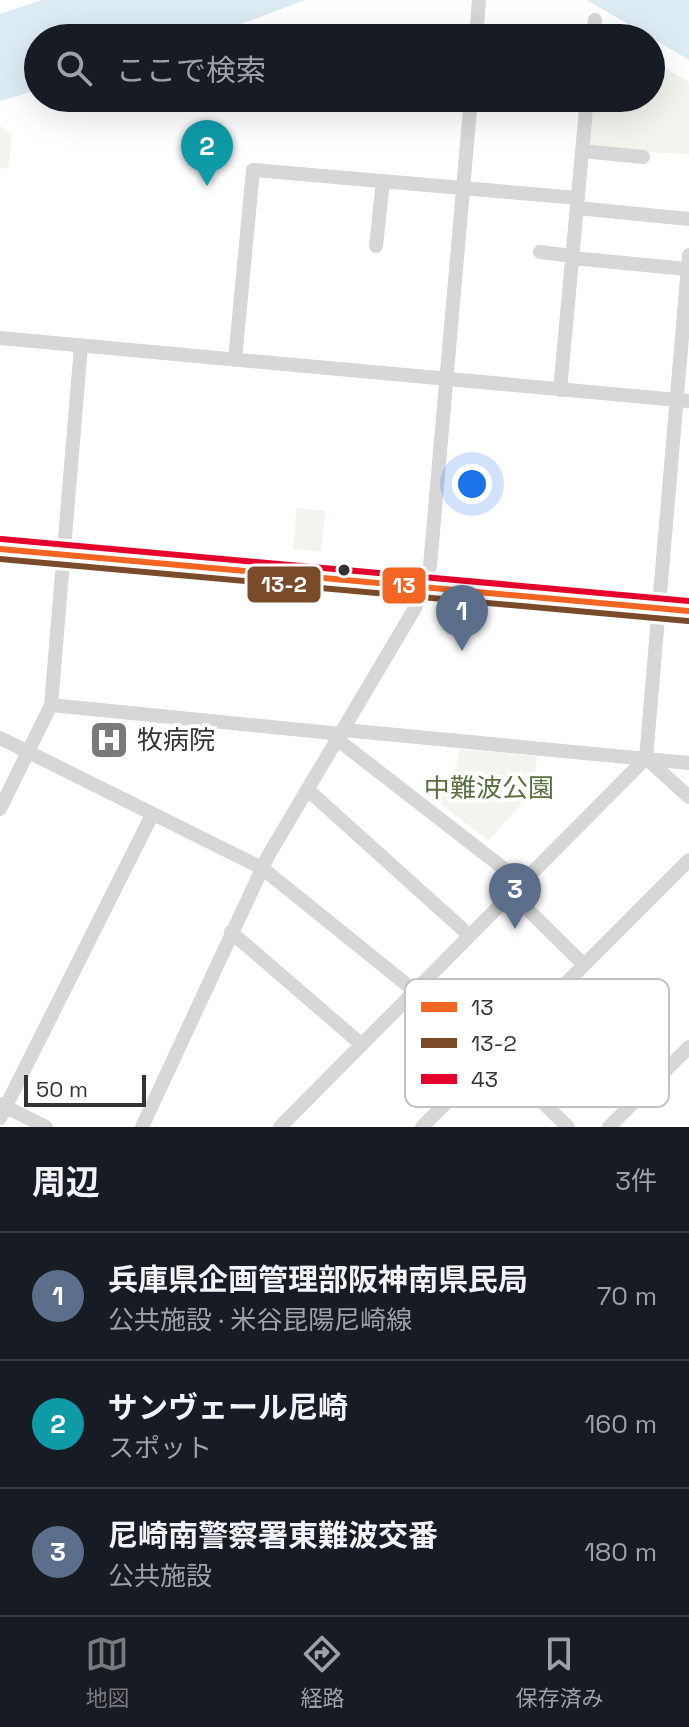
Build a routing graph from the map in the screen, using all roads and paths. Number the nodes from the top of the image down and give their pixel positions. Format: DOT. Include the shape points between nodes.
graph roads {
  1 [pos="479,0"];
  2 [pos="595,20"];
  3 [pos="477,24"];
  4 [pos="595,24"];
  5 [pos="470,112"];
  6 [pos="586,112"];
  7 [pos="582,151"];
  8 [pos="643,157"];
  9 [pos="383,181"];
  10 [pos="464,187"];
  11 [pos="578,203"];
  12 [pos="689,219"];
  13 [pos="376,246"];
  14 [pos="540,252"];
  15 [pos="573,257"];
  16 [pos="688,262"];
  17 [pos="0,338"];
  18 [pos="81,346"];
  19 [pos="235,360"];
  20 [pos="447,380"];
  21 [pos="560,390"];
  22 [pos="682,400"];
  23 [pos="0,549"];
  24 [pos="65,555"];
  25 [pos="422,588"];
  26 [pos="659,609"];
  27 [pos="689,611"];
  28 [pos="51,705"];
  29 [pos="341,735"];
  30 [pos="0,738"];
  31 [pos="28,752"];
  32 [pos="646,758"];
  33 [pos="689,763"];
  34 [pos="308,790"];
  35 [pos="689,797"];
  36 [pos="0,809"];
  37 [pos="152,815"];
  38 [pos="689,860"];
  39 [pos="262,868"];
  40 [pos="516,887"];
  41 [pos="231,932"];
  42 [pos="469,935"];
  43 [pos="584,965"];
  44 [pos="426,979"];
  45 [pos="570,979"];
  46 [pos="405,985"];
  47 [pos="405,1000"];
  48 [pos="362,1045"];
  49 [pos="689,1047"];
  50 [pos="669,1067"];
  51 [pos="442,1107"];
  52 [pos="547,1107"];
  53 [pos="629,1107"];
  54 [pos="2,1109"];
  55 [pos="46,1127"];
  56 [pos="142,1127"];
  57 [pos="280,1127"];
  58 [pos="422,1127"];
  59 [pos="568,1127"];
  60 [pos="609,1127"];
  1 -- 3 [label="street"];
  2 -- 4 [label="street"];
  5 -- 10 [label="street"];
  6 -- 7 [label="street"];
  7 -- 8 [label="street"];
  7 -- 11 [label="street"];
  9 -- 10 [label="street"];
  9 -- 13 [label="street"];
  9 -- 19 [label="street" via="253,170"];
  10 -- 11 [label="street"];
  10 -- 20 [label="street"];
  11 -- 12 [label="street"];
  11 -- 15 [label="street"];
  14 -- 15 [label="street"];
  15 -- 16 [label="street"];
  15 -- 21 [label="street"];
  16 -- 22 [label="street"];
  17 -- 18 [label="street"];
  18 -- 19 [label="street"];
  18 -- 24 [label="street"];
  19 -- 20 [label="street"];
  20 -- 21 [label="street"];
  20 -- 25 [label="street" via="430,566"];
  21 -- 22 [label="street"];
  22 -- 26 [label="street"];
  23 -- 24 [label="main road"];
  24 -- 25 [label="main road"];
  24 -- 28 [label="street"];
  25 -- 26 [label="main road"];
  25 -- 29 [label="street"];
  26 -- 27 [label="main road"];
  26 -- 32 [label="street"];
  28 -- 29 [label="street"];
  28 -- 31 [label="street"];
  29 -- 32 [label="street"];
  29 -- 34 [label="street"];
  29 -- 40 [label="street"];
  30 -- 31 [label="street"];
  31 -- 36 [label="street"];
  31 -- 37 [label="street"];
  32 -- 33 [label="street"];
  32 -- 35 [label="street"];
  32 -- 40 [label="street"];
  34 -- 39 [label="street"];
  34 -- 42 [label="street"];
  37 -- 39 [label="street"];
  37 -- 54 [label="street"];
  38 -- 43 [label="street"];
  39 -- 41 [label="street"];
  39 -- 46 [label="street"];
  40 -- 42 [label="street"];
  40 -- 43 [label="street"];
  41 -- 48 [label="street"];
  41 -- 56 [label="street"];
  42 -- 44 [label="street"];
  43 -- 45 [label="street"];
  47 -- 48 [label="street"];
  48 -- 57 [label="street"];
  49 -- 50 [label="street"];
  51 -- 58 [label="street"];
  52 -- 59 [label="street"];
  53 -- 60 [label="street"];
  54 -- 55 [label="street"];
}
